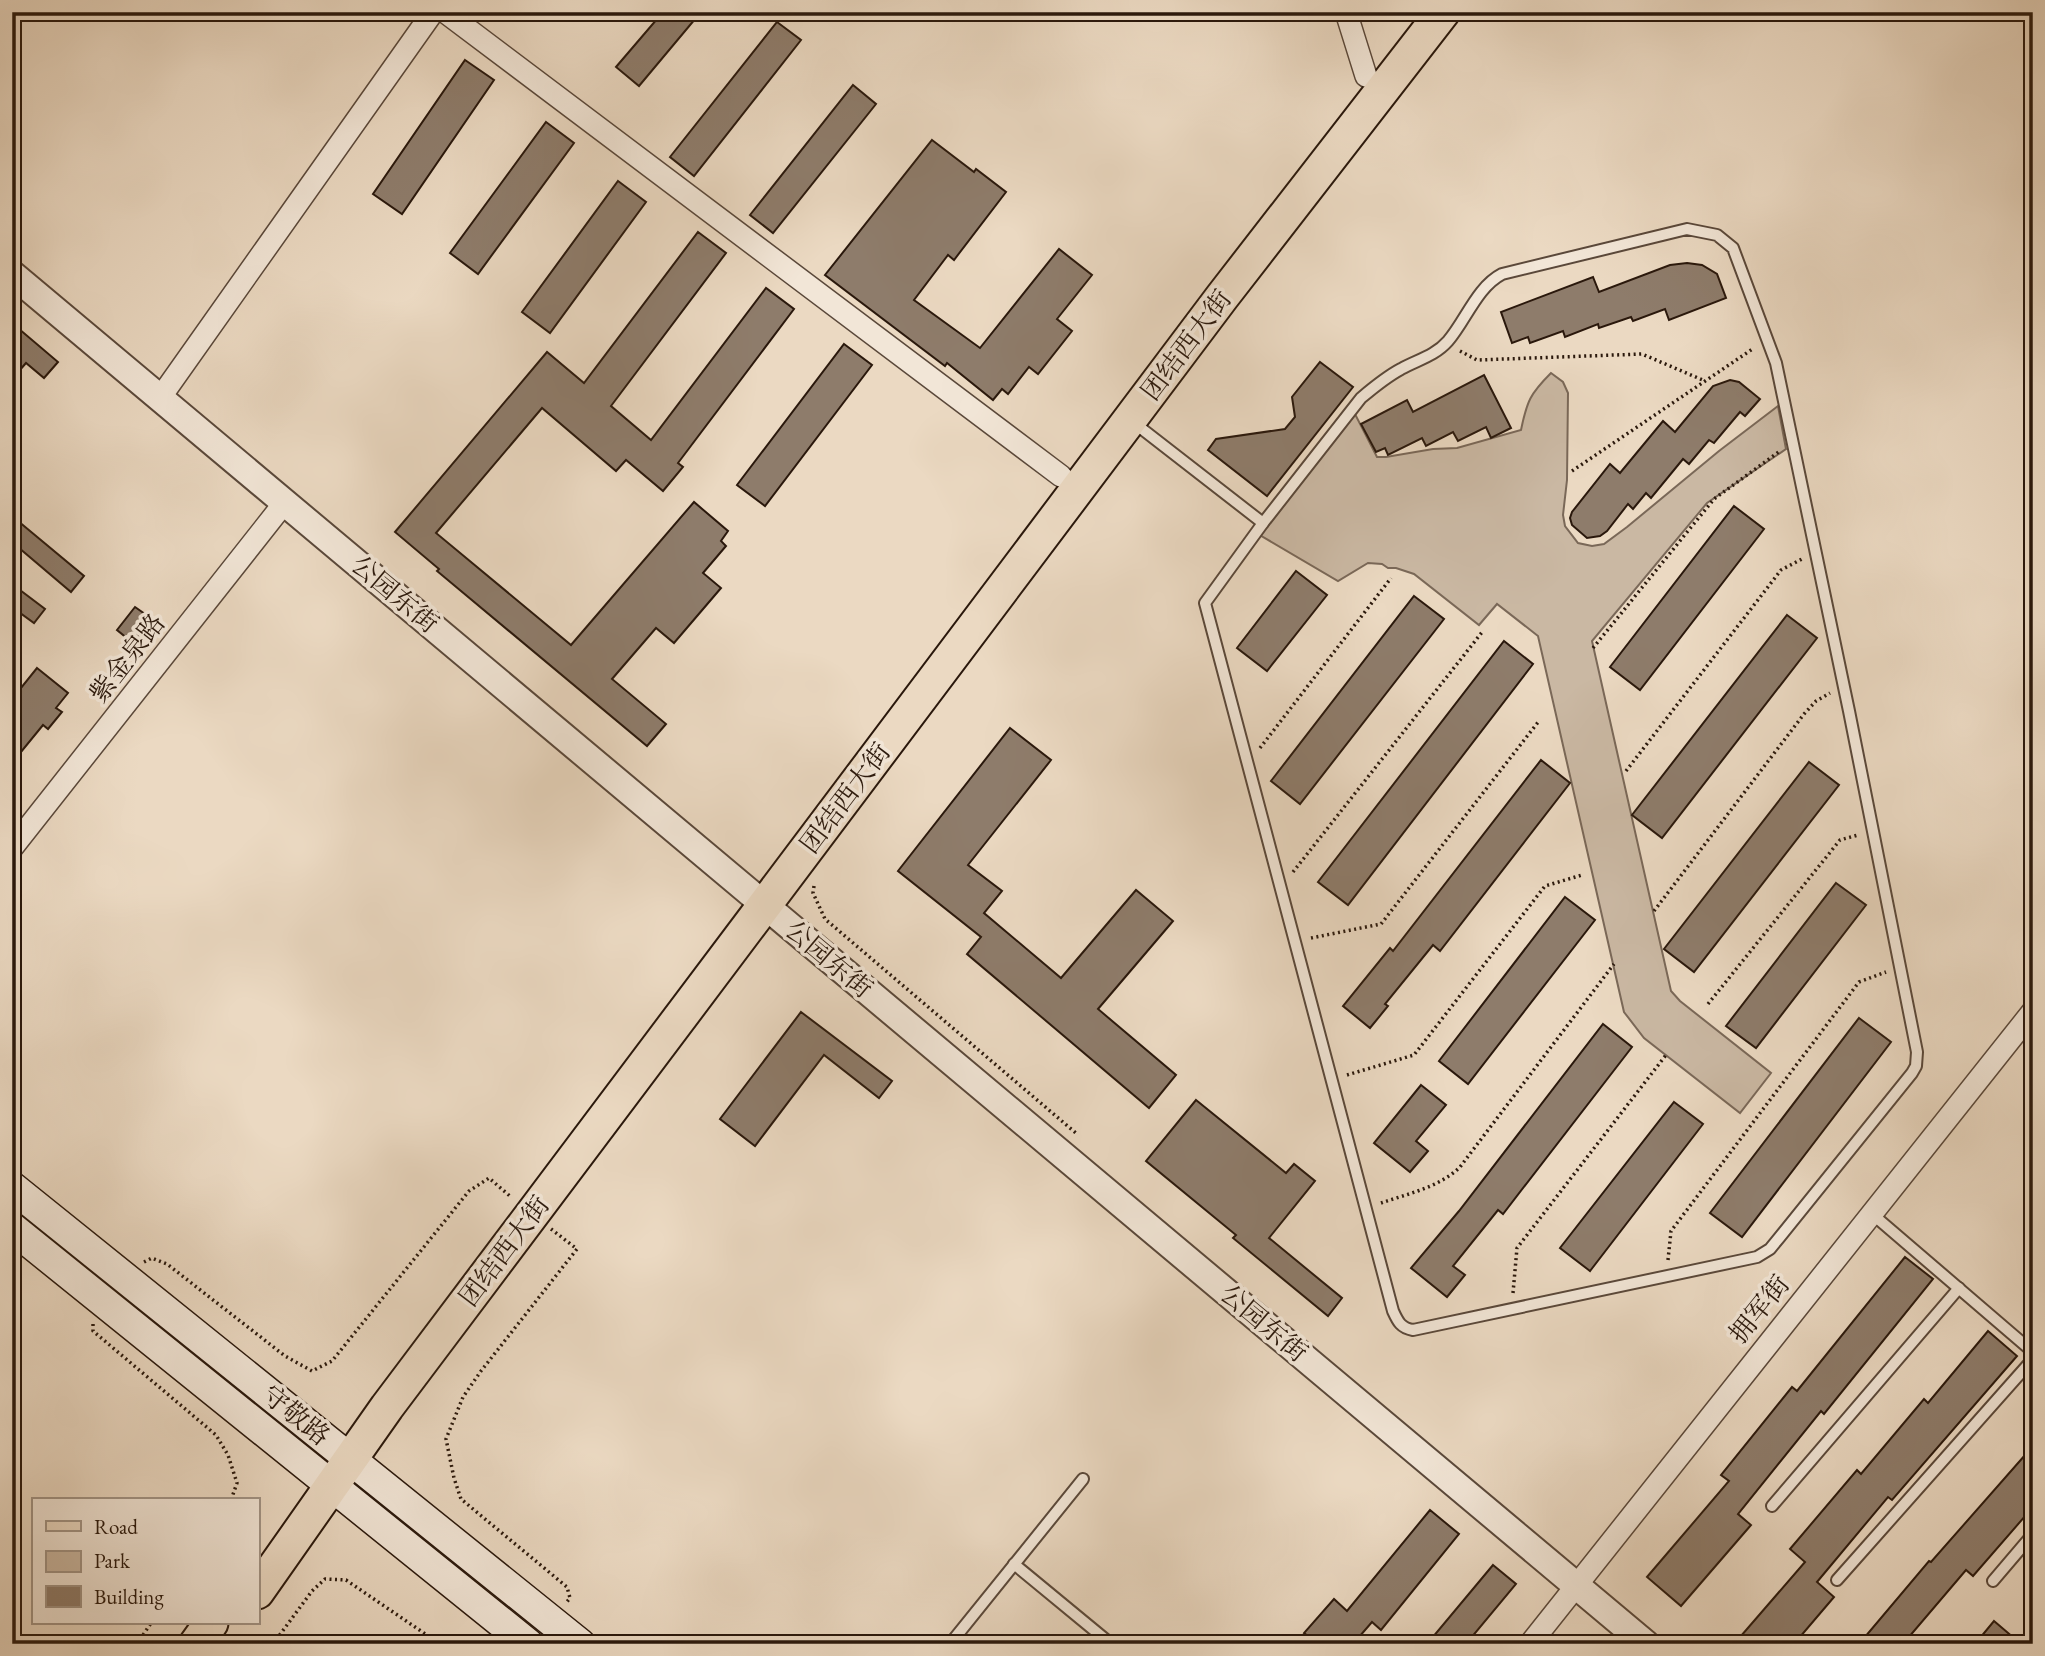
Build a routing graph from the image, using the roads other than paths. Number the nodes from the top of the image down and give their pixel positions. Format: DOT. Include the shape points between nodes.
graph roads {
  1 [pos="433,12"];
  2 [pos="445,12"];
  3 [pos="1346,12"];
  4 [pos="1416,12"];
  5 [pos="1443,12"];
  6 [pos="1366,76"];
  7 [pos="12,274"];
  8 [pos="160,398"];
  9 [pos="1130,419"];
  10 [pos="1061,476"];
  11 [pos="285,502"];
  12 [pos="1263,523"];
  13 [pos="12,848"];
  14 [pos="757,898"];
  15 [pos="2033,1011"];
  16 [pos="12,1187"];
  17 [pos="1871,1213"];
  18 [pos="12,1228"];
  19 [pos="1959,1288"];
  20 [pos="2033,1352"];
  21 [pos="2033,1359"];
  22 [pos="333,1466"];
  23 [pos="1083,1479"];
  24 [pos="1772,1506"];
  25 [pos="2033,1534"];
  26 [pos="259,1553"];
  27 [pos="1014,1564"];
  28 [pos="1837,1580"];
  29 [pos="1993,1581"];
  30 [pos="1576,1585"];
  31 [pos="259,1589"];
  32 [pos="210,1624"];
  33 [pos="235,1624"];
  34 [pos="196,1644"];
  35 [pos="222,1644"];
  36 [pos="528,1644"];
  37 [pos="580,1644"];
  38 [pos="950,1644"];
  39 [pos="1111,1644"];
  40 [pos="1530,1644"];
  41 [pos="1646,1644"];
  1 -- 8 [label="street"];
  2 -- 10 [label="street"];
  3 -- 6 [label="street"];
  4 -- 6 [label="main road, 团结西大街"];
  5 -- 9 [label="main road, 团结西大街"];
  6 -- 10 [label="main road, 团结西大街"];
  7 -- 8 [label="street, 公园东街"];
  8 -- 11 [label="street, 公园东街"];
  9 -- 12 [label="lane"];
  9 -- 14 [label="main road, 团结西大街"];
  10 -- 14 [label="main road, 团结西大街"];
  11 -- 13 [label="street, 紫金泉路"];
  11 -- 14 [label="street, 公园东街"];
  12 -- 12 [label="lane" via="1205,603 1399,1324 1413,1330 1757,1257 1770,1249 1913,1073 1917,1052 1776,363 1733,248 1717,235 1687,229 1502,274 1487,286 1434,354 1378,383 1361,398"];
  14 -- 22 [label="main road, 团结西大街"];
  14 -- 30 [label="street, 公园东街"];
  15 -- 17 [label="street, 拥军街"];
  16 -- 22 [label="main road, 守敬路" via="120,1274"];
  17 -- 19 [label="lane"];
  17 -- 30 [label="street, 拥军街"];
  18 -- 22 [label="main road, 守敬路" via="99,1298"];
  19 -- 20 [label="lane"];
  19 -- 24 [label="lane"];
  21 -- 28 [label="lane"];
  22 -- 26 [label="main road, 团结西大街"];
  22 -- 31 [label="main road, 团结西大街"];
  22 -- 36 [label="main road, 守敬路"];
  22 -- 37 [label="main road, 守敬路"];
  23 -- 27 [label="lane"];
  25 -- 29 [label="lane"];
  27 -- 38 [label="lane"];
  27 -- 39 [label="lane"];
  30 -- 40 [label="street, 拥军街"];
  30 -- 41 [label="street, 公园东街"];
  32 -- 34 [label="main road"];
  33 -- 35 [label="main road"];
}
